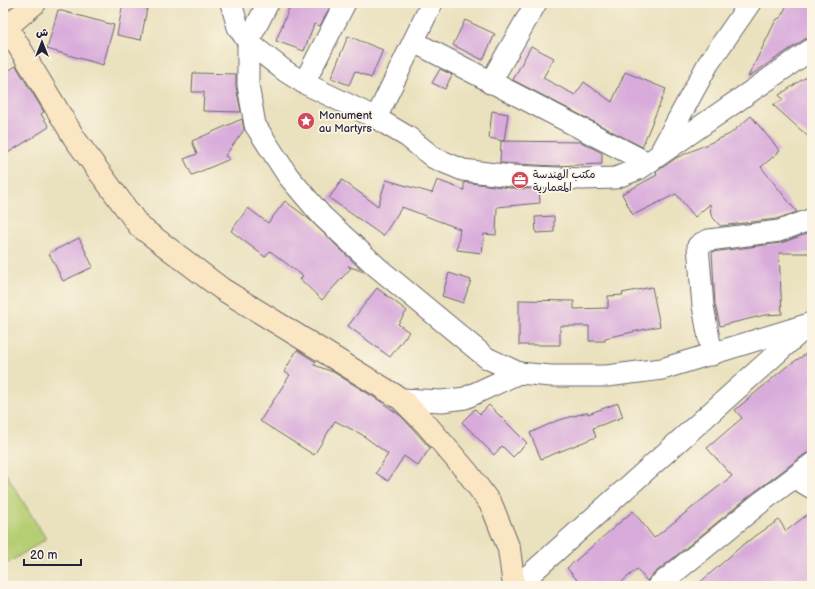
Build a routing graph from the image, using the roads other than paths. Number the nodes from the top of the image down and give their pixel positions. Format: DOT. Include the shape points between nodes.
graph roads {
  1 [pos="35,3"];
  2 [pos="231,3"];
  3 [pos="268,3"];
  4 [pos="345,3"];
  5 [pos="432,3"];
  6 [pos="536,3"];
  7 [pos="750,3"];
  8 [pos="5,29"];
  9 [pos="248,42"];
  10 [pos="414,42"];
  11 [pos="812,49"];
  12 [pos="490,82"];
  13 [pos="304,83"];
  14 [pos="376,118"];
  15 [pos="654,158"];
  16 [pos="812,218"];
  17 [pos="810,323"];
  18 [pos="712,355"];
  19 [pos="519,373"];
  20 [pos="401,399"];
  21 [pos="812,464"];
  22 [pos="803,483"];
  23 [pos="516,586"];
  24 [pos="658,586"];
  1 -- 8 [label="main road"];
  2 -- 9 [label="street" via="238,27"];
  3 -- 9 [label="street"];
  4 -- 13 [label="street"];
  5 -- 10 [label="street"];
  6 -- 12 [label="street"];
  7 -- 15 [label="street" via="708,64"];
  8 -- 20 [label="main road" via="75,139 139,226 222,289"];
  9 -- 13 [label="street"];
  9 -- 19 [label="street" via="248,85 255,125 288,176 322,216 377,267 487,358"];
  10 -- 12 [label="street"];
  10 -- 14 [label="street"];
  11 -- 15 [label="street"];
  12 -- 15 [label="street"];
  13 -- 14 [label="street"];
  14 -- 15 [label="street" via="408,137 434,158 463,170 582,180 615,178 639,169"];
  16 -- 18 [label="street" via="780,231 709,240 698,246 703,306"];
  17 -- 18 [label="street"];
  17 -- 23 [label="street"];
  18 -- 19 [label="street" via="662,369 607,376"];
  19 -- 20 [label="street" via="465,398 442,401"];
  20 -- 23 [label="main road" via="468,473 492,506 509,549"];
  21 -- 22 [label="street"];
  22 -- 24 [label="street" via="760,503"];
}
